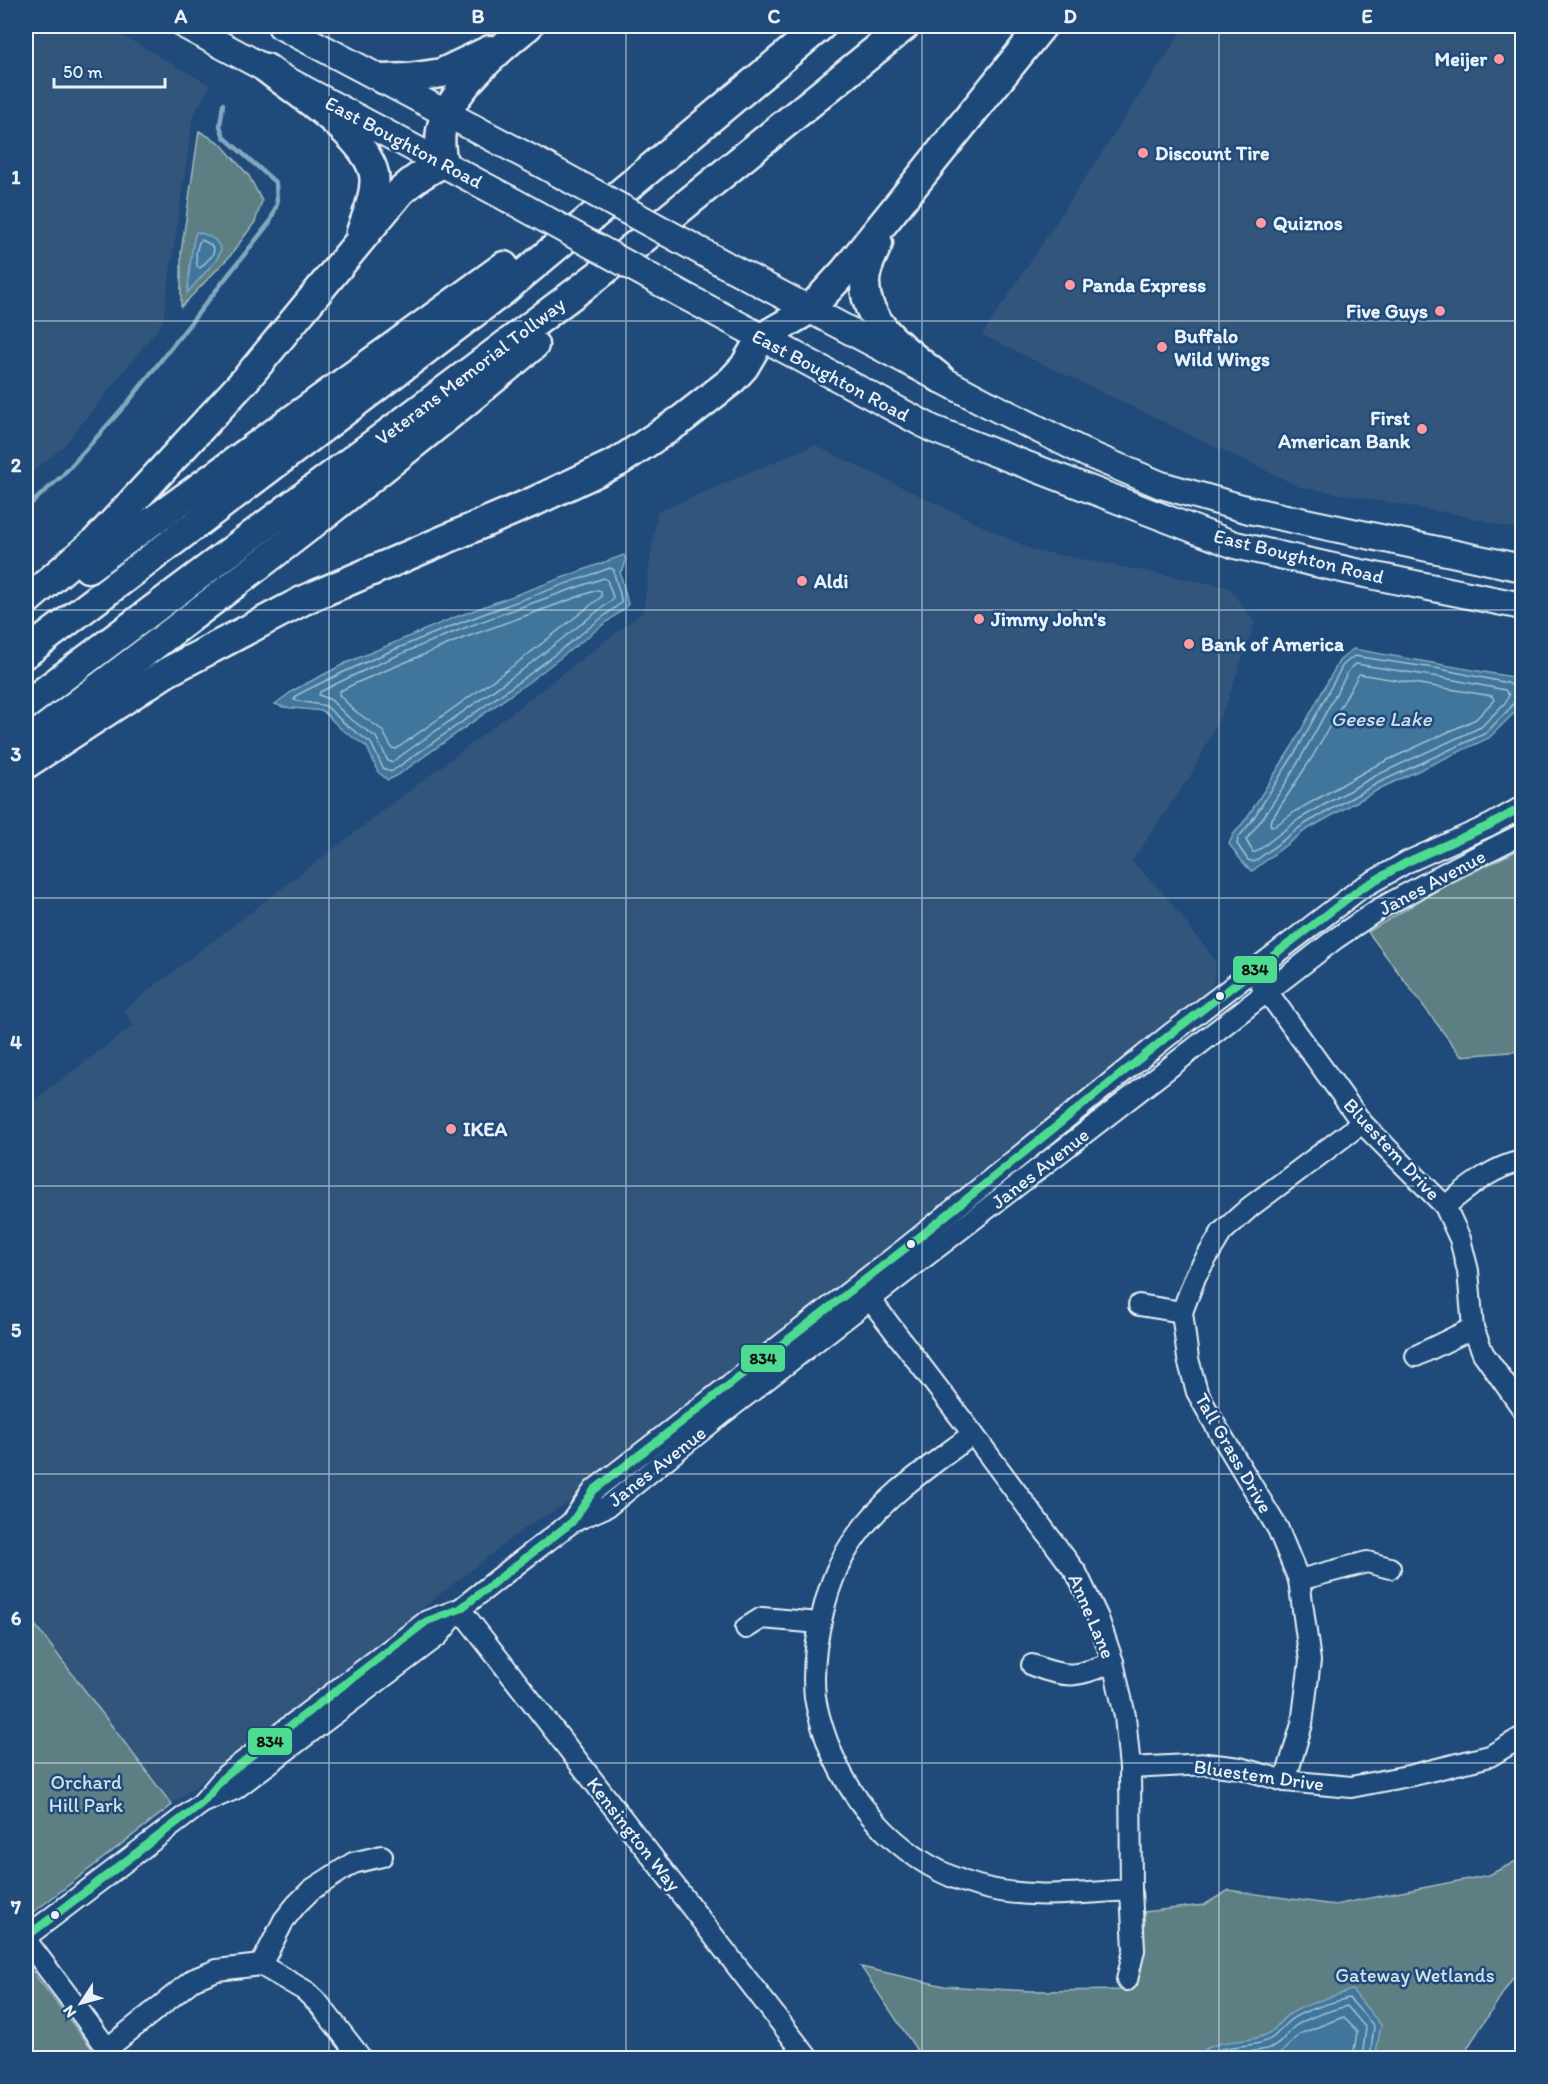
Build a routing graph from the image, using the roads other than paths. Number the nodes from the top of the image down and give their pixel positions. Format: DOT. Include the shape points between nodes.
graph roads {
  1 [pos="186,26"];
  2 [pos="281,26"];
  3 [pos="821,26"];
  4 [pos="905,26"];
  5 [pos="1042,26"];
  6 [pos="520,31"];
  7 [pos="266,68"];
  8 [pos="383,79"];
  9 [pos="447,112"];
  10 [pos="443,163"];
  11 [pos="892,214"];
  12 [pos="592,216"];
  13 [pos="355,248"];
  14 [pos="600,274"];
  15 [pos="809,310"];
  16 [pos="761,338"];
  17 [pos="940,378"];
  18 [pos="1522,568"];
  19 [pos="26,601"];
  20 [pos="1522,606"];
  21 [pos="26,613"];
  22 [pos="26,653"];
  23 [pos="26,705"];
  24 [pos="26,743"];
  25 [pos="26,764"];
  26 [pos="1522,807"];
  27 [pos="1522,834"];
  28 [pos="1253,971"];
  29 [pos="1268,992"];
  30 [pos="1362,1123"];
  31 [pos="1522,1161"];
  32 [pos="1445,1206"];
  33 [pos="865,1292"];
  34 [pos="1139,1305"];
  35 [pos="1182,1312"];
  36 [pos="1473,1328"];
  37 [pos="1416,1356"];
  38 [pos="1522,1408"];
  39 [pos="974,1434"];
  40 [pos="1390,1568"];
  41 [pos="1299,1580"];
  42 [pos="460,1609"];
  43 [pos="820,1623"];
  44 [pos="746,1628"];
  45 [pos="1113,1662"];
  46 [pos="1032,1665"];
  47 [pos="1522,1737"];
  48 [pos="1130,1768"];
  49 [pos="1285,1781"];
  50 [pos="382,1856"];
  51 [pos="1131,1890"];
  52 [pos="26,1939"];
  53 [pos="261,1965"];
  54 [pos="1127,1980"];
  55 [pos="111,2053"];
  56 [pos="805,2057"];
  57 [pos="361,2058"];
  1 -- 7 [label="main road, East Boughton Road"];
  2 -- 8 [label="main road, East Boughton Road"];
  3 -- 12 [label="highway"];
  4 -- 14 [label="highway, Veterans Memorial Tollway"];
  5 -- 11 [label="highway"];
  6 -- 8 [label="highway" via="442,73"];
  6 -- 9 [label="highway" via="488,60"];
  7 -- 10 [label="main road, East Boughton Road"];
  7 -- 13 [label="highway" via="348,133 369,160 374,189"];
  8 -- 9 [label="main road, East Boughton Road"];
  9 -- 10 [label="highway" via="441,130"];
  9 -- 15 [label="main road, East Boughton Road, bridge"];
  10 -- 13 [label="highway" via="410,182"];
  10 -- 16 [label="main road, East Boughton Road, bridge"];
  11 -- 15 [label="highway"];
  11 -- 17 [label="highway" via="868,266 866,296 880,327"];
  12 -- 21 [label="highway" via="525,251"];
  12 -- 22 [label="highway" via="503,291"];
  13 -- 19 [label="highway" via="246,379 96,541"];
  14 -- 23 [label="highway, Veterans Memorial Tollway"];
  14 -- 24 [label="highway" via="560,323 486,386"];
  15 -- 16 [label="highway"];
  15 -- 17 [label="main road, East Boughton Road"];
  16 -- 20 [label="main road, East Boughton Road" via="933,429 1235,545"];
  16 -- 25 [label="highway" via="731,381 618,462 304,600 167,672"];
  17 -- 18 [label="main road, East Boughton Road" via="1088,454 1161,485 1249,510"];
  26 -- 28 [label="street, Janes Avenue" via="1360,889"];
  27 -- 29 [label="street, Janes Avenue" via="1379,909"];
  28 -- 29 [label="street, Bluestem Drive"];
  28 -- 33 [label="street, Janes Avenue" via="1168,1036"];
  29 -- 30 [label="street, Bluestem Drive"];
  29 -- 33 [label="street, Janes Avenue"];
  30 -- 32 [label="street, Bluestem Drive"];
  30 -- 35 [label="street, Tall Grass Drive" via="1222,1232 1196,1275"];
  31 -- 32 [label="street" via="1497,1169"];
  32 -- 36 [label="street, Bluestem Drive" via="1460,1239 1468,1271"];
  33 -- 39 [label="street, Anne Lane"];
  33 -- 42 [label="street, Janes Avenue" via="608,1506 572,1522"];
  34 -- 35 [label="street"];
  35 -- 41 [label="street, Tall Grass Drive" via="1188,1359 1199,1397 1278,1529"];
  36 -- 37 [label="street"];
  36 -- 38 [label="street, Bluestem Drive" via="1483,1353"];
  39 -- 43 [label="street" via="906,1485 854,1538 833,1579"];
  39 -- 45 [label="street, Anne Lane" via="1077,1574"];
  40 -- 41 [label="street" via="1367,1562"];
  41 -- 49 [label="street, Tall Grass Drive" via="1310,1661 1302,1725"];
  42 -- 52 [label="street, Janes Avenue" via="438,1636 235,1789 202,1803"];
  42 -- 56 [label="street, Kensington Way"];
  43 -- 44 [label="street" via="762,1618"];
  43 -- 51 [label="street" via="814,1671 821,1726 842,1777 882,1829 914,1856 976,1885 1041,1895"];
  45 -- 46 [label="street" via="1078,1675 1054,1674"];
  45 -- 48 [label="street, Anne Lane" via="1125,1716"];
  47 -- 49 [label="street, Bluestem Drive" via="1490,1756 1351,1787"];
  48 -- 49 [label="street, Bluestem Drive" via="1207,1764 1240,1768"];
  48 -- 51 [label="street, Anne Lane"];
  50 -- 53 [label="street" via="353,1863 311,1890 284,1920"];
  51 -- 54 [label="street, Anne Lane" via="1134,1950"];
  52 -- 55 [label="street"];
  53 -- 55 [label="street" via="217,1970 194,1979"];
  53 -- 57 [label="street" via="304,1990"];
}
